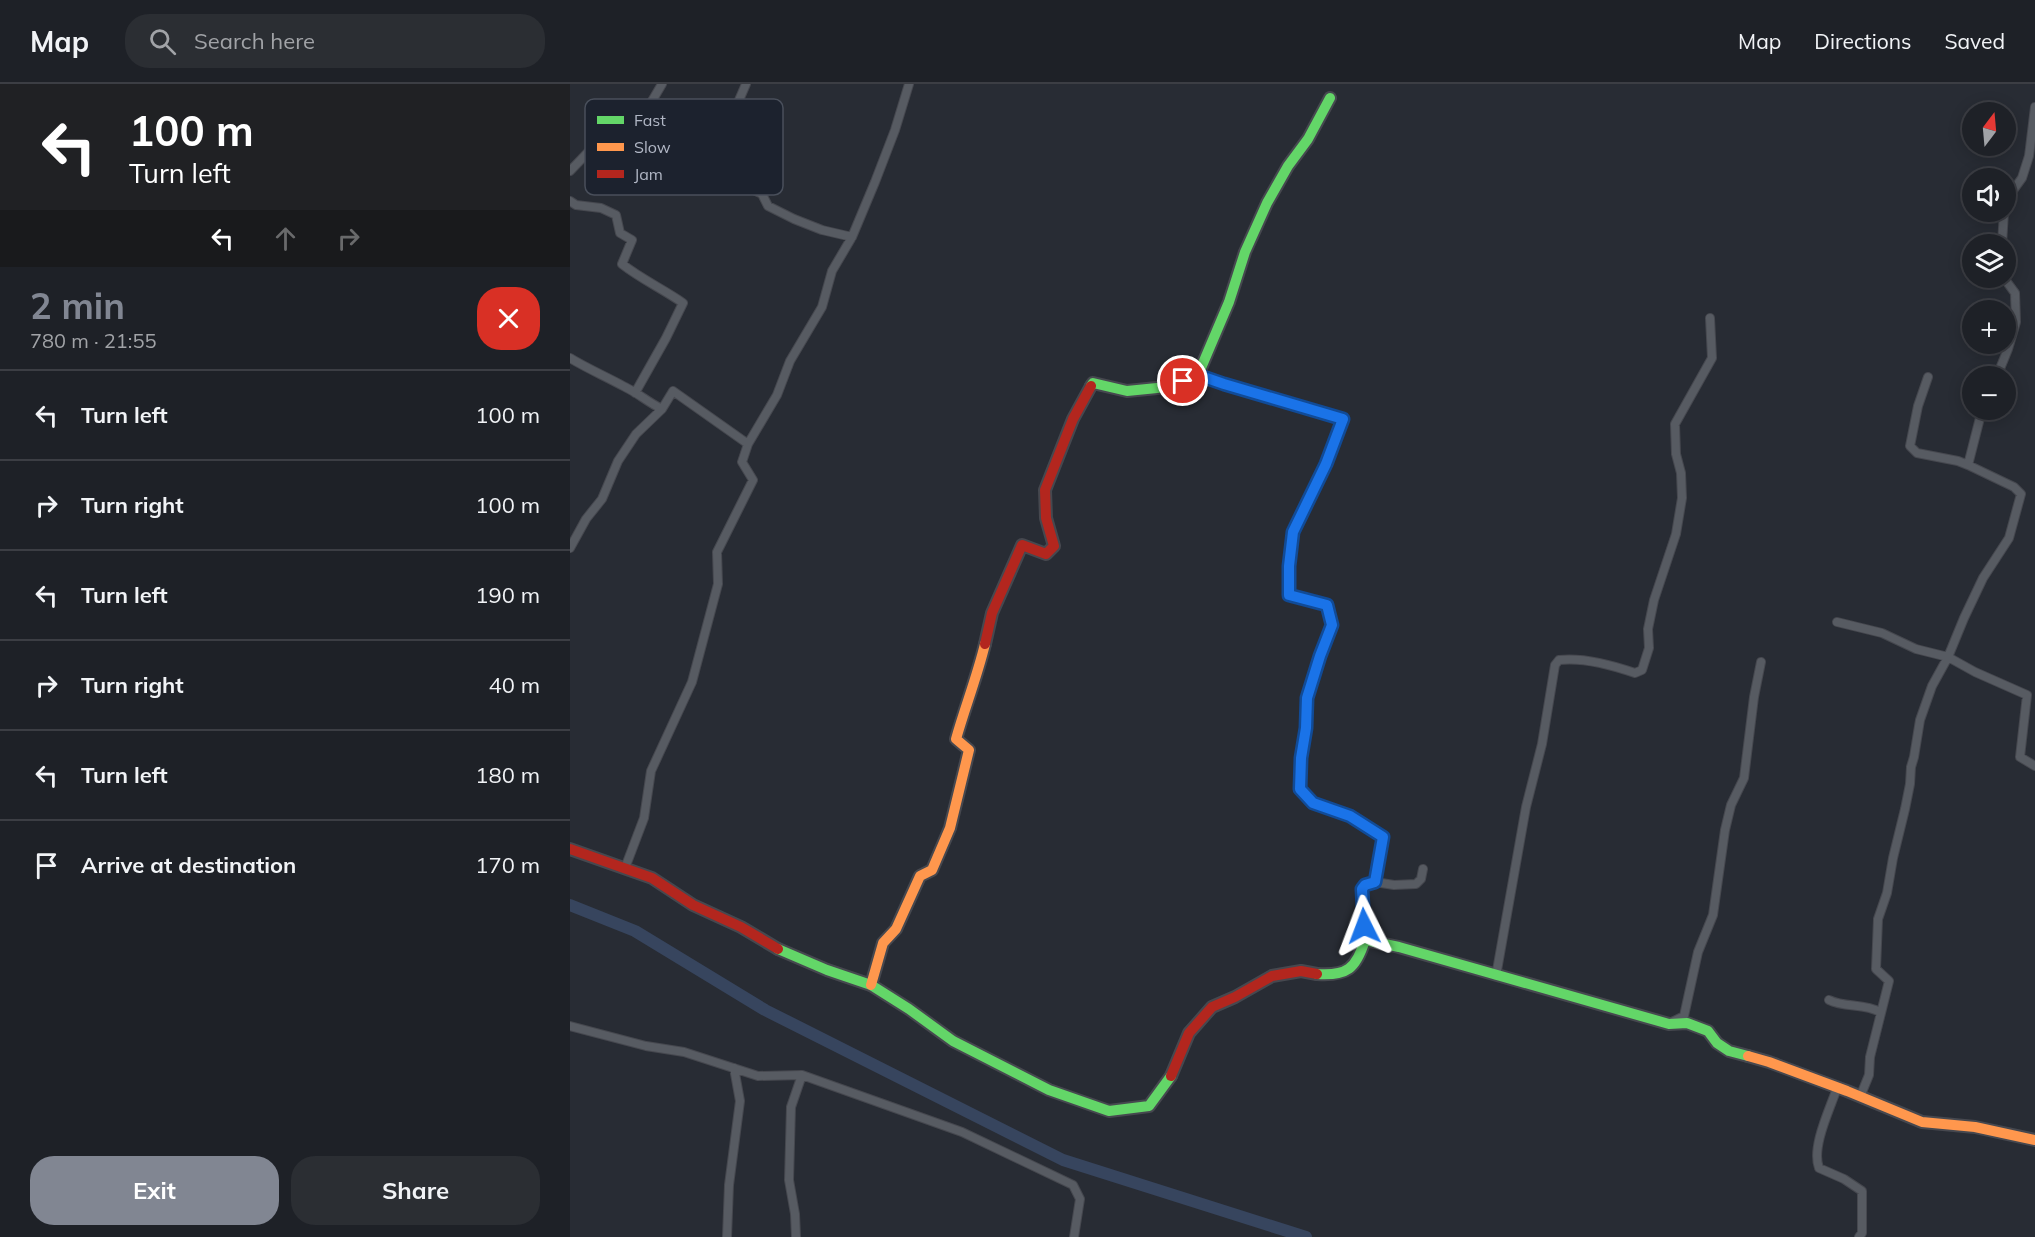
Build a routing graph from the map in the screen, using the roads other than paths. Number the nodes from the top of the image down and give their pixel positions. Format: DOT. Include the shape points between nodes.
graph roads {
  1 [pos="662,84"];
  2 [pos="746,84"];
  3 [pos="909,84"];
  4 [pos="1330,98"];
  5 [pos="653,99"];
  6 [pos="740,99"];
  7 [pos="2035,107"];
  8 [pos="585,156"];
  9 [pos="570,171"];
  10 [pos="2016,186"];
  11 [pos="762,195"];
  12 [pos="570,201"];
  13 [pos="852,237"];
  14 [pos="2011,288"];
  15 [pos="1710,318"];
  16 [pos="570,358"];
  17 [pos="2001,366"];
  18 [pos="1198,375"];
  19 [pos="1928,377"];
  20 [pos="635,393"];
  21 [pos="662,409"];
  22 [pos="1979,420"];
  23 [pos="748,444"];
  24 [pos="1968,465"];
  25 [pos="570,548"];
  26 [pos="1836,622"];
  27 [pos="1948,657"];
  28 [pos="1761,662"];
  29 [pos="2035,766"];
  30 [pos="570,849"];
  31 [pos="625,868"];
  32 [pos="1423,868"];
  33 [pos="1375,882"];
  34 [pos="1365,940"];
  35 [pos="1496,976"];
  36 [pos="871,985"];
  37 [pos="1829,1000"];
  38 [pos="1880,1012"];
  39 [pos="1669,1024"];
  40 [pos="570,1026"];
  41 [pos="734,1068"];
  42 [pos="802,1075"];
  43 [pos="1837,1088"];
  44 [pos="1860,1097"];
  45 [pos="2035,1140"];
  46 [pos="727,1237"];
  47 [pos="796,1237"];
  48 [pos="1074,1237"];
  49 [pos="1859,1237"];
  1 -- 5 [label="street"];
  2 -- 6 [label="street"];
  3 -- 13 [label="street"];
  4 -- 18 [label="street" via="1267,203"];
  7 -- 10 [label="street" via="2029,156"];
  8 -- 9 [label="street"];
  11 -- 13 [label="street" via="768,206 794,219"];
  12 -- 20 [label="street" via="615,215 620,233 632,240 622,264 683,303"];
  13 -- 23 [label="street" via="831,271 822,306"];
  14 -- 17 [label="street" via="2016,322"];
  15 -- 35 [label="street" via="1712,358 1675,424 1682,498 1676,534 1654,600 1645,661 1642,670 1635,674 1616,666 1571,659 1559,660 1555,665"];
  16 -- 20 [label="street"];
  18 -- 33 [label="street" via="1343,419 1293,532 1289,566 1289,595 1327,605 1332,625 1307,698 1300,789 1313,803 1350,816 1383,837"];
  18 -- 36 [label="street" via="1167,387 1127,391 1093,383 1073,419 1046,490 1046,518 1054,546 1046,554 1022,545 992,613 977,678 956,739 969,750 950,828 933,870 920,876 896,929 883,944"];
  19 -- 24 [label="street" via="1910,446 1917,453"];
  20 -- 21 [label="street"];
  21 -- 23 [label="street" via="673,391"];
  21 -- 25 [label="street" via="636,434 618,460 602,499"];
  22 -- 24 [label="street"];
  23 -- 31 [label="street" via="742,462 753,480 717,552 718,584 692,682 651,771 644,818"];
  24 -- 27 [label="street" via="2014,487 2020,494 2009,538 1983,578"];
  26 -- 27 [label="street" via="1882,633 1916,649"];
  27 -- 29 [label="street" via="2027,695 2020,757"];
  27 -- 38 [label="street" via="1920,720 1905,809 1878,919 1876,969 1889,981"];
  28 -- 39 [label="street" via="1746,771 1725,830 1713,915 1698,952 1684,1016"];
  30 -- 31 [label="street"];
  31 -- 36 [label="street" via="652,878 693,905 782,951"];
  32 -- 33 [label="street" via="1416,884"];
  33 -- 34 [label="street" via="1362,889"];
  34 -- 35 [label="street"];
  34 -- 36 [label="street" via="1360,956 1341,974 1301,972 1272,976 1212,1007 1189,1033 1172,1075 1149,1106 1109,1111 1049,1090 953,1041"];
  35 -- 39 [label="street"];
  37 -- 38 [label="street"];
  38 -- 44 [label="street" via="1869,1076"];
  39 -- 43 [label="street" via="1687,1023 1708,1031 1729,1051"];
  40 -- 41 [label="street" via="684,1052"];
  41 -- 42 [label="street" via="758,1076"];
  41 -- 46 [label="street" via="740,1101"];
  42 -- 47 [label="street" via="791,1107 789,1180"];
  42 -- 48 [label="street" via="962,1132 1073,1185 1080,1199"];
  43 -- 44 [label="street"];
  43 -- 49 [label="street" via="1816,1160 1819,1168 1862,1191"];
  44 -- 45 [label="street" via="1922,1122 1975,1127"];
}
